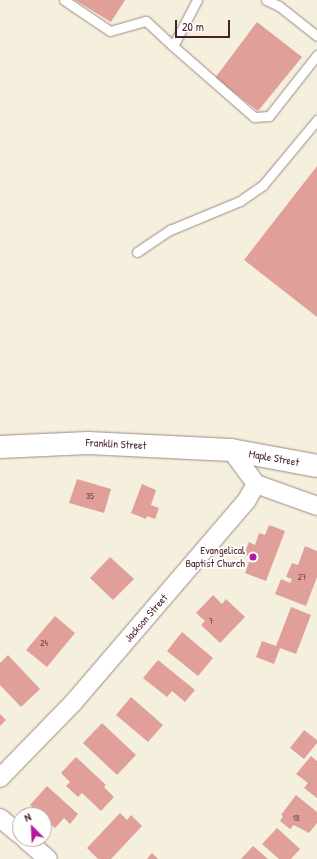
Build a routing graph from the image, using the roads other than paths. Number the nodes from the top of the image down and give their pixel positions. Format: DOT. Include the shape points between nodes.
graph roads {
  1 [pos="64,0"];
  2 [pos="197,0"];
  3 [pos="266,0"];
  4 [pos="317,36"];
  5 [pos="174,46"];
  6 [pos="317,55"];
  7 [pos="317,120"];
  8 [pos="137,252"];
  9 [pos="0,447"];
  10 [pos="231,450"];
  11 [pos="317,466"];
  12 [pos="256,484"];
  13 [pos="317,506"];
  14 [pos="0,778"];
  15 [pos="0,818"];
  16 [pos="12,828"];
  17 [pos="34,847"];
  18 [pos="48,859"];
  1 -- 5 [label="lane" via="110,31 146,21"];
  2 -- 5 [label="lane"];
  3 -- 4 [label="lane" via="279,6"];
  5 -- 6 [label="lane" via="254,117 269,116"];
  7 -- 8 [label="lane" via="263,185 240,201 170,230"];
  9 -- 10 [label="main road, Franklin Street" via="88,443"];
  10 -- 11 [label="main road, Maple Street"];
  10 -- 12 [label="street"];
  12 -- 13 [label="street"];
  12 -- 14 [label="street, Jackson Street" via="247,500 73,703"];
  15 -- 16 [label="street"];
  17 -- 18 [label="street"];
}
